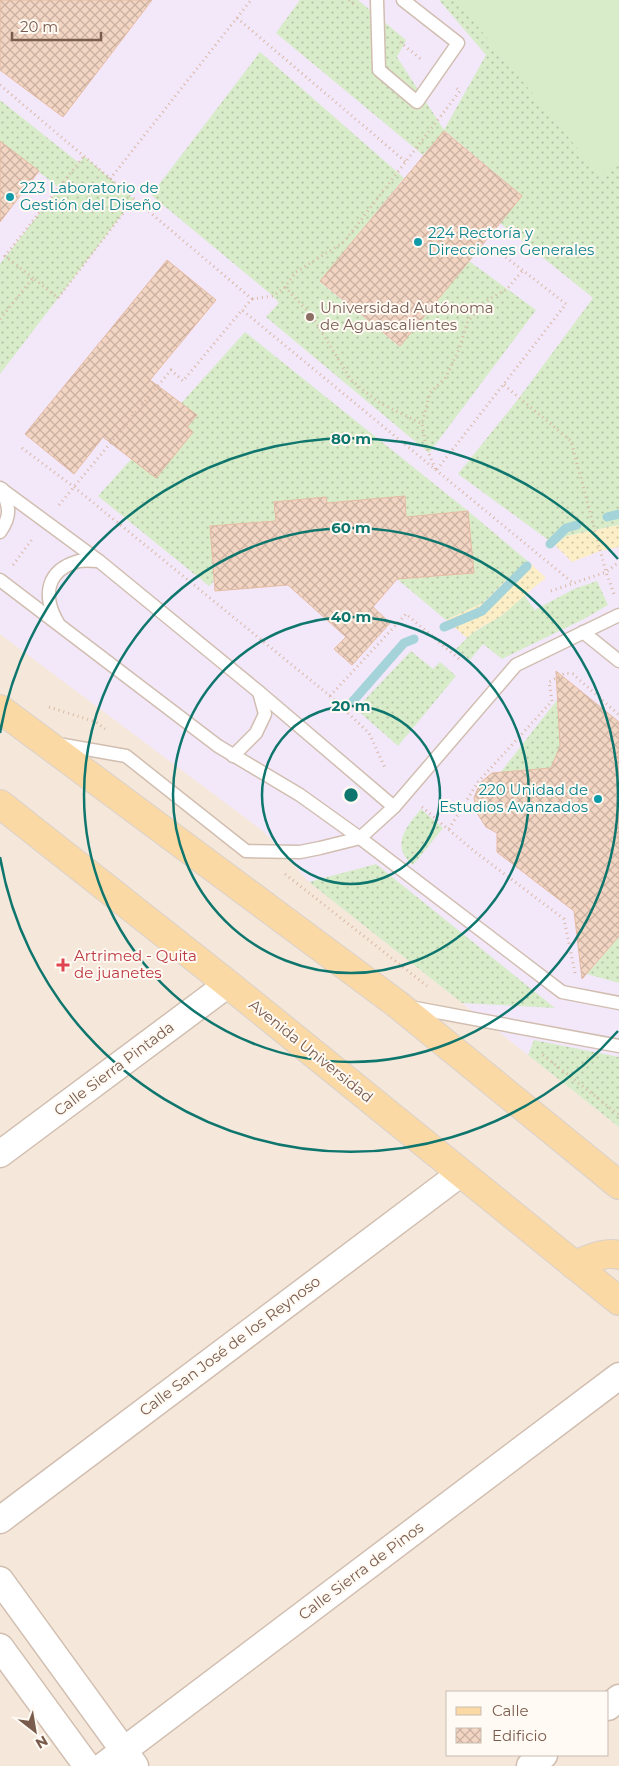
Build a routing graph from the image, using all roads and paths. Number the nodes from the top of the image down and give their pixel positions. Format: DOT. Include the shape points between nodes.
graph roads {
  1 [pos="251,0"];
  2 [pos="377,0"];
  3 [pos="403,0"];
  4 [pos="237,18"];
  5 [pos="0,85"];
  6 [pos="84,156"];
  7 [pos="110,179"];
  8 [pos="134,199"];
  9 [pos="494,248"];
  10 [pos="523,270"];
  11 [pos="33,278"];
  12 [pos="285,287"];
  13 [pos="252,299"];
  14 [pos="242,310"];
  15 [pos="0,320"];
  16 [pos="504,384"];
  17 [pos="422,424"];
  18 [pos="22,448"];
  19 [pos="436,470"];
  20 [pos="74,487"];
  21 [pos="1,488"];
  22 [pos="0,532"];
  23 [pos="99,561"];
  24 [pos="619,562"];
  25 [pos="606,572"];
  26 [pos="0,580"];
  27 [pos="573,584"];
  28 [pos="551,591"];
  29 [pos="616,598"];
  30 [pos="619,615"];
  31 [pos="59,626"];
  32 [pos="583,632"];
  33 [pos="459,659"];
  34 [pos="619,661"];
  35 [pos="259,692"];
  36 [pos="330,696"];
  37 [pos="44,705"];
  38 [pos="619,715"];
  39 [pos="6,717"];
  40 [pos="111,734"];
  41 [pos="44,742"];
  42 [pos="233,756"];
  43 [pos="406,793"];
  44 [pos="1,806"];
  45 [pos="394,807"];
  46 [pos="449,829"];
  47 [pos="360,838"];
  48 [pos="257,851"];
  49 [pos="576,978"];
  50 [pos="228,984"];
  51 [pos="434,988"];
  52 [pos="619,1003"];
  53 [pos="397,1004"];
  54 [pos="619,1046"];
  55 [pos="543,1055"];
  56 [pos="619,1115"];
  57 [pos="0,1154"];
  58 [pos="461,1173"];
  59 [pos="619,1185"];
  60 [pos="619,1255"];
  61 [pos="574,1265"];
  62 [pos="619,1301"];
  63 [pos="619,1376"];
  64 [pos="0,1520"];
  65 [pos="0,1580"];
  66 [pos="0,1646"];
  67 [pos="619,1698"];
  68 [pos="609,1706"];
  69 [pos="543,1756"];
  70 [pos="121,1761"];
  71 [pos="87,1766"];
  72 [pos="530,1766"];
  1 -- 4 [label="path"];
  2 -- 3 [label="lane" via="379,70 417,102 458,43"];
  4 -- 7 [label="path"];
  4 -- 12 [label="path" via="406,162 344,242 296,272"];
  5 -- 6 [label="path"];
  6 -- 7 [label="path"];
  6 -- 11 [label="path" via="5,256"];
  7 -- 8 [label="path"];
  8 -- 11 [label="path" via="58,298"];
  8 -- 13 [label="path"];
  9 -- 10 [label="path"];
  10 -- 16 [label="path" via="566,304"];
  10 -- 17 [label="path" via="507,289 488,300 468,321 446,377 430,393"];
  11 -- 15 [label="path"];
  12 -- 13 [label="path" via="274,296"];
  12 -- 17 [label="path" via="312,316 351,380 378,402"];
  13 -- 14 [label="path"];
  14 -- 19 [label="path"];
  14 -- 20 [label="path" via="184,381 171,370"];
  16 -- 19 [label="path"];
  16 -- 25 [label="path" via="571,441"];
  17 -- 19 [label="path" via="426,446"];
  18 -- 20 [label="path"];
  19 -- 27 [label="path"];
  20 -- 36 [label="path"];
  21 -- 22 [label="lane" via="8,506 7,522"];
  21 -- 23 [label="lane"];
  23 -- 31 [label="lane" via="80,561 62,568 51,580 47,596"];
  23 -- 35 [label="lane"];
  24 -- 25 [label="path"];
  25 -- 27 [label="path"];
  25 -- 29 [label="path"];
  26 -- 31 [label="lane"];
  27 -- 28 [label="path"];
  30 -- 32 [label="lane"];
  31 -- 42 [label="lane"];
  32 -- 34 [label="lane"];
  32 -- 43 [label="lane" via="516,665"];
  33 -- 36 [label="path" via="406,614"];
  35 -- 42 [label="lane" via="265,714 256,733"];
  35 -- 45 [label="lane"];
  36 -- 43 [label="path" via="369,733 383,766"];
  37 -- 40 [label="path" via="96,722"];
  38 -- 46 [label="path" via="573,674 565,673 549,682 552,701 478,782"];
  39 -- 41 [label="main road"];
  41 -- 48 [label="lane" via="126,756 246,851"];
  41 -- 53 [label="main road"];
  42 -- 47 [label="lane" via="300,795"];
  43 -- 45 [label="lane"];
  43 -- 46 [label="path"];
  44 -- 50 [label="main road, Avenida Universidad"];
  45 -- 47 [label="lane"];
  46 -- 49 [label="path" via="564,919"];
  47 -- 48 [label="lane" via="300,852"];
  47 -- 52 [label="lane" via="562,992"];
  48 -- 51 [label="path" via="426,986"];
  50 -- 57 [label="street, Calle Sierra Pintada"];
  50 -- 58 [label="main road, Avenida Universidad"];
  53 -- 54 [label="lane"];
  53 -- 59 [label="main road"];
  55 -- 56 [label="path"];
  58 -- 61 [label="main road, Avenida Universidad"];
  58 -- 64 [label="street, Calle San José de los Reynoso"];
  60 -- 61 [label="main road" via="606,1254"];
  61 -- 62 [label="main road, Avenida Universidad"];
  63 -- 70 [label="street, Calle Sierra de Pinos"];
  65 -- 70 [label="street"];
  66 -- 71 [label="street"];
  67 -- 68 [label="street"];
  69 -- 72 [label="street"];
}
